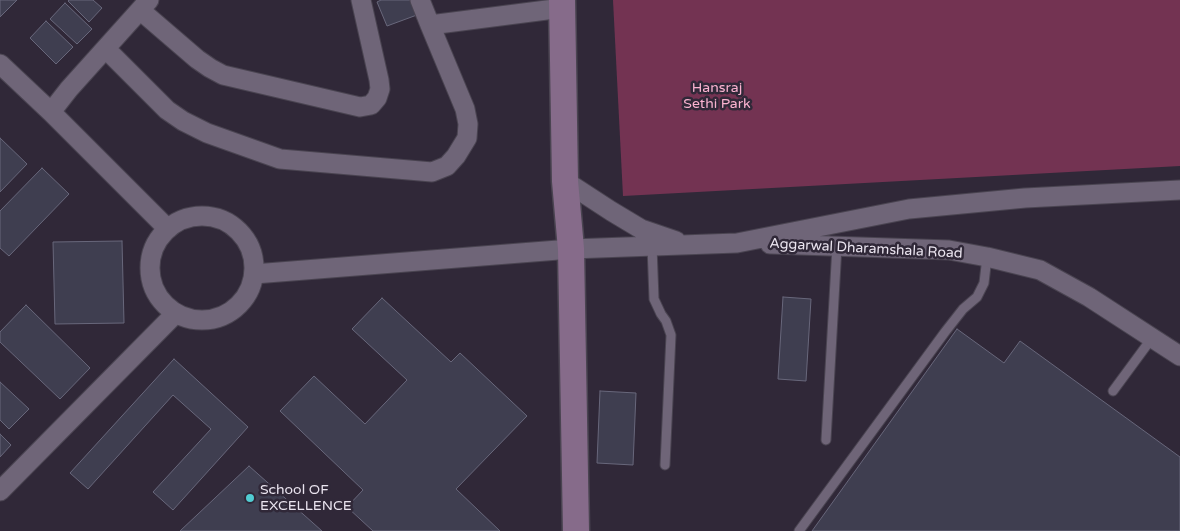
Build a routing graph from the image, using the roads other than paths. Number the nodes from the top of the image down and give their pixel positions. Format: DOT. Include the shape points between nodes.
graph roads {
  1 [pos="361,0"];
  2 [pos="420,0"];
  3 [pos="562,4"];
  4 [pos="144,5"];
  5 [pos="430,25"];
  6 [pos="106,49"];
  7 [pos="0,64"];
  8 [pos="51,112"];
  9 [pos="565,181"];
  10 [pos="1180,190"];
  11 [pos="168,229"];
  12 [pos="736,242"];
  13 [pos="686,244"];
  14 [pos="652,246"];
  15 [pos="837,246"];
  16 [pos="572,249"];
  17 [pos="987,257"];
  18 [pos="254,274"];
  19 [pos="176,313"];
  20 [pos="1152,338"];
  21 [pos="1180,356"];
  22 [pos="1113,391"];
  23 [pos="826,440"];
  24 [pos="665,465"];
  25 [pos="0,491"];
  26 [pos="576,531"];
  27 [pos="799,531"];
  1 -- 4 [label="street" via="380,89 371,105 360,107 222,75 197,59"];
  2 -- 5 [label="street"];
  3 -- 5 [label="street"];
  3 -- 9 [label="street"];
  4 -- 6 [label="street"];
  5 -- 6 [label="street" via="465,109 468,124 467,138 456,156 447,166 432,172 280,159 207,133 166,110"];
  6 -- 8 [label="street"];
  7 -- 8 [label="street"];
  8 -- 11 [label="street"];
  9 -- 13 [label="street" via="641,229"];
  9 -- 16 [label="street"];
  10 -- 12 [label="street" via="1025,198 909,209"];
  11 -- 18 [label="street" via="191,218 208,217 224,221 247,242"];
  11 -- 19 [label="street" via="155,246 151,276 164,303"];
  12 -- 13 [label="street"];
  12 -- 15 [label="street, Aggarwal Dharamshala Road"];
  13 -- 14 [label="street"];
  14 -- 16 [label="street"];
  14 -- 24 [label="lane" via="654,299 671,335"];
  15 -- 17 [label="street, Aggarwal Dharamshala Road" via="949,250"];
  15 -- 23 [label="lane"];
  16 -- 18 [label="street"];
  16 -- 26 [label="street"];
  17 -- 20 [label="street, Aggarwal Dharamshala Road" via="1040,270"];
  17 -- 27 [label="lane" via="984,283 977,298 963,309 945,332"];
  18 -- 19 [label="street" via="251,288 243,301 219,318 204,320"];
  19 -- 25 [label="street"];
  20 -- 21 [label="street, Aggarwal Dharamshala Road"];
  20 -- 22 [label="lane"];
}
